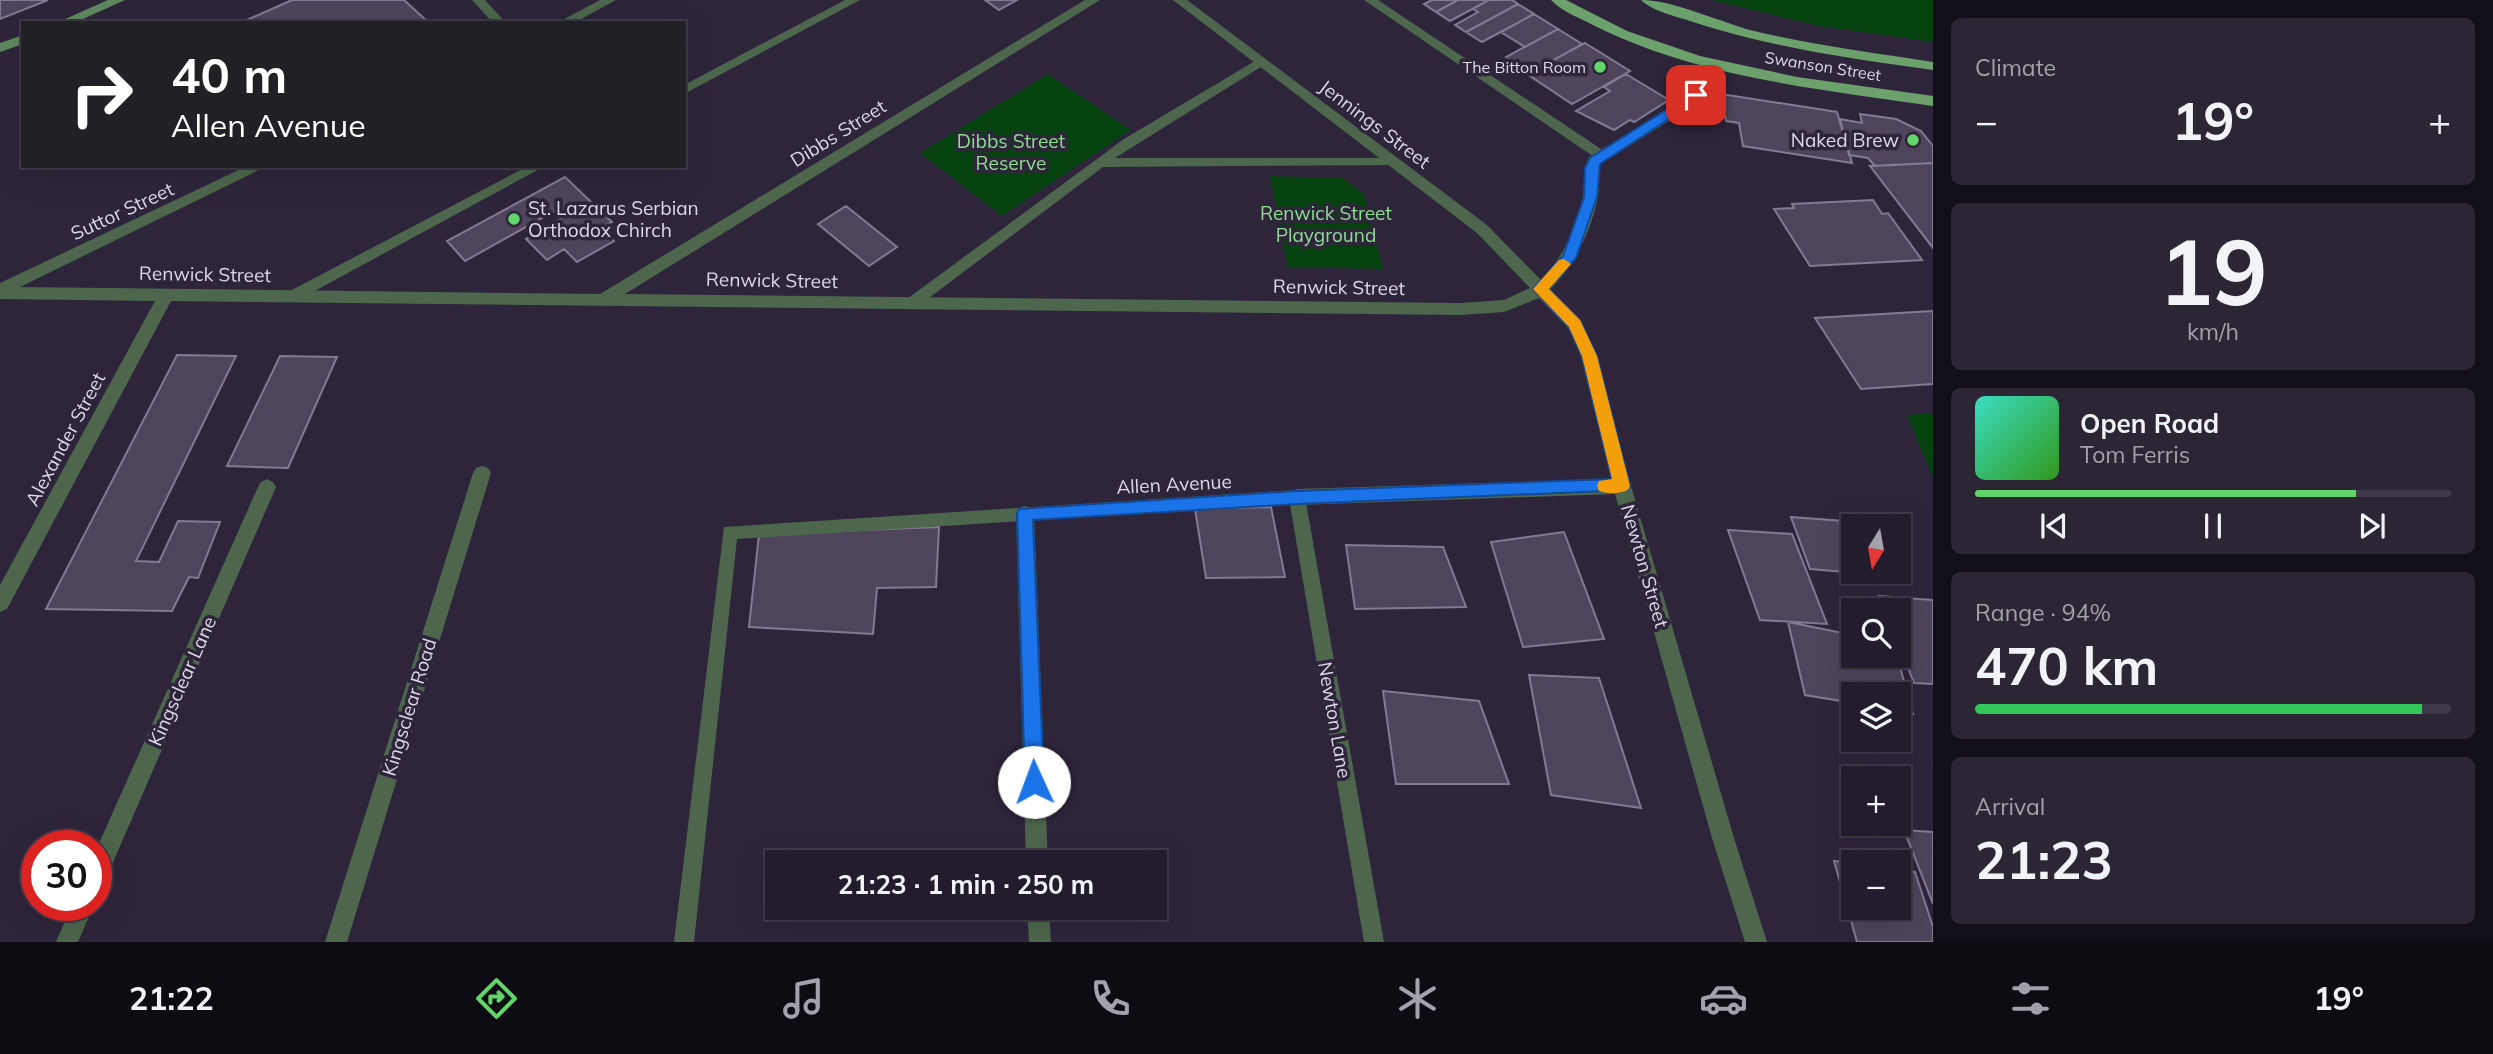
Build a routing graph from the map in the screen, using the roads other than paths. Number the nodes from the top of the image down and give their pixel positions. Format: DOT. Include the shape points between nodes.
graph roads {
  1 [pos="119,0"];
  2 [pos="478,0"];
  3 [pos="610,0"];
  4 [pos="854,0"];
  5 [pos="1094,0"];
  6 [pos="1179,0"];
  7 [pos="1370,0"];
  8 [pos="1557,0"];
  9 [pos="1647,0"];
  10 [pos="67,21"];
  11 [pos="498,21"];
  12 [pos="567,21"];
  13 [pos="21,40"];
  14 [pos="0,48"];
  15 [pos="1260,62"];
  16 [pos="1708,63"];
  17 [pos="1932,68"];
  18 [pos="686,89"];
  19 [pos="1933,101"];
  20 [pos="1602,156"];
  21 [pos="1393,162"];
  22 [pos="1099,163"];
  23 [pos="256,168"];
  24 [pos="535,168"];
  25 [pos="1540,289"];
  26 [pos="0,291"];
  27 [pos="166,295"];
  28 [pos="293,296"];
  29 [pos="604,299"];
  30 [pos="912,303"];
  31 [pos="482,473"];
  32 [pos="1622,486"];
  33 [pos="267,487"];
  34 [pos="1297,498"];
  35 [pos="1025,514"];
  36 [pos="0,603"];
  37 [pos="112,838"];
  38 [pos="1037,850"];
  39 [pos="1039,920"];
  40 [pos="76,921"];
  41 [pos="66,942"];
  42 [pos="336,942"];
  43 [pos="684,942"];
  44 [pos="1040,942"];
  45 [pos="1374,942"];
  46 [pos="1756,942"];
  1 -- 10 [label="main road"];
  2 -- 11 [label="street"];
  3 -- 12 [label="street"];
  4 -- 18 [label="lane"];
  5 -- 29 [label="street, Dibbs Street"];
  6 -- 15 [label="street, Jennings Street"];
  7 -- 20 [label="lane"];
  8 -- 16 [label="main road, Swanson Street" via="1625,35"];
  9 -- 17 [label="main road, Swanson Street" via="1713,24"];
  13 -- 14 [label="main road"];
  15 -- 21 [label="street, Jennings Street"];
  15 -- 22 [label="lane"];
  16 -- 19 [label="main road, Swanson Street"];
  16 -- 20 [label="street" via="1704,85 1688,103"];
  20 -- 25 [label="street" via="1591,168 1590,197 1569,258"];
  21 -- 22 [label="lane"];
  21 -- 25 [label="street, Jennings Street" via="1482,229"];
  22 -- 30 [label="lane"];
  23 -- 26 [label="street, Suttor Street"];
  24 -- 28 [label="lane"];
  25 -- 30 [label="street, Renwick Street" via="1509,305 1461,309"];
  25 -- 32 [label="street, Newton Street" via="1574,324 1589,356"];
  26 -- 27 [label="street, Renwick Street"];
  27 -- 28 [label="street, Renwick Street"];
  27 -- 36 [label="street, Alexander Street"];
  28 -- 29 [label="street, Renwick Street"];
  29 -- 30 [label="street, Renwick Street"];
  31 -- 42 [label="street, Kingsclear Road"];
  32 -- 34 [label="street, Allen Avenue"];
  32 -- 46 [label="street, Newton Street"];
  33 -- 37 [label="street, Kingsclear Lane"];
  34 -- 35 [label="lane, Allen Avenue"];
  34 -- 45 [label="lane, Newton Lane"];
  35 -- 38 [label="street"];
  35 -- 43 [label="lane, Allen Avenue" via="730,532"];
  39 -- 44 [label="street"];
  40 -- 41 [label="street"];
}
